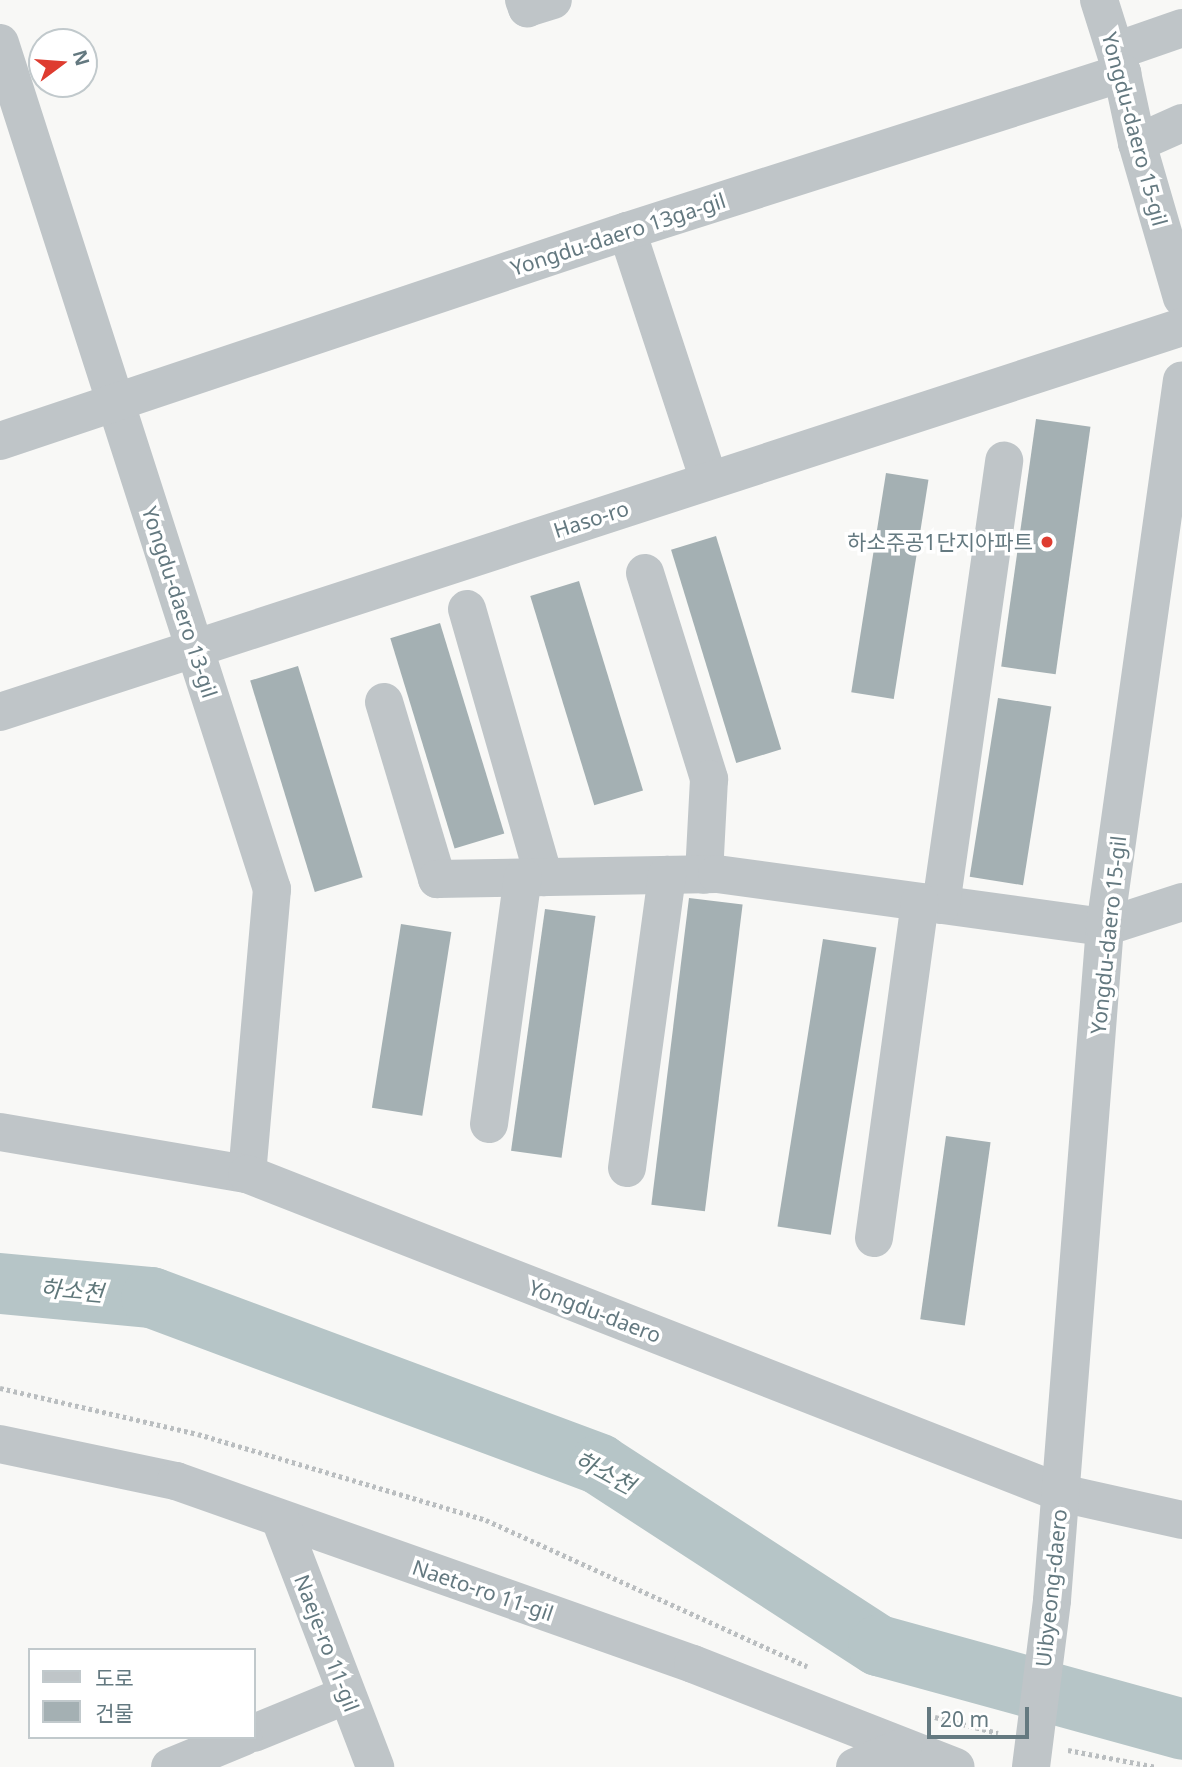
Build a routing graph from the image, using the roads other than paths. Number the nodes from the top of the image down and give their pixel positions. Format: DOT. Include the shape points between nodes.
graph roads {
  1 [pos="524,0"];
  2 [pos="553,0"];
  3 [pos="1099,0"];
  4 [pos="1182,28"];
  5 [pos="0,43"];
  6 [pos="1119,62"];
  7 [pos="1182,123"];
  8 [pos="1137,143"];
  9 [pos="627,231"];
  10 [pos="1182,298"];
  11 [pos="1182,327"];
  12 [pos="1182,380"];
  13 [pos="116,401"];
  14 [pos="0,441"];
  15 [pos="1004,460"];
  16 [pos="709,480"];
  17 [pos="1172,528"];
  18 [pos="645,573"];
  19 [pos="467,609"];
  20 [pos="195,648"];
  21 [pos="384,702"];
  22 [pos="0,712"];
  23 [pos="667,875"];
  24 [pos="704,875"];
  25 [pos="534,877"];
  26 [pos="1182,902"];
  27 [pos="931,903"];
  28 [pos="1105,927"];
  29 [pos="489,1124"];
  30 [pos="0,1132"];
  31 [pos="627,1168"];
  32 [pos="247,1174"];
  33 [pos="874,1238"];
  34 [pos="0,1444"];
  35 [pos="1060,1493"];
  36 [pos="280,1519"];
  37 [pos="1182,1520"];
  38 [pos="347,1695"];
  39 [pos="256,1732"];
  40 [pos="238,1739"];
  41 [pos="903,1747"];
  42 [pos="1040,1760"];
  43 [pos="170,1767"];
  44 [pos="375,1767"];
  45 [pos="855,1767"];
  46 [pos="956,1767"];
  1 -- 2 [label="street" via="527,8"];
  3 -- 6 [label="street, Yongdu-daero 15-gil"];
  4 -- 6 [label="street, Yongdu-daero 13ga-gil"];
  5 -- 13 [label="street, Yongdu-daero 13-gil"];
  6 -- 8 [label="street, Yongdu-daero 15-gil"];
  6 -- 9 [label="street, Yongdu-daero 13ga-gil"];
  7 -- 8 [label="street"];
  8 -- 10 [label="street, Yongdu-daero 15-gil"];
  9 -- 13 [label="street, Yongdu-daero 13ga-gil"];
  9 -- 16 [label="street"];
  11 -- 16 [label="street, Haso-ro"];
  12 -- 17 [label="street, Yongdu-daero 15-gil"];
  13 -- 14 [label="street, Yongdu-daero 13ga-gil"];
  13 -- 20 [label="street, Yongdu-daero 13-gil"];
  15 -- 27 [label="street"];
  16 -- 20 [label="street, Haso-ro"];
  17 -- 28 [label="street, Yongdu-daero 15-gil"];
  18 -- 24 [label="street" via="709,779"];
  19 -- 25 [label="street"];
  20 -- 22 [label="street, Haso-ro"];
  20 -- 32 [label="street, Yongdu-daero 13-gil" via="272,889"];
  21 -- 25 [label="street" via="437,879"];
  23 -- 24 [label="street"];
  23 -- 25 [label="street"];
  23 -- 31 [label="street"];
  24 -- 27 [label="street"];
  25 -- 29 [label="street"];
  26 -- 28 [label="street"];
  27 -- 28 [label="street"];
  27 -- 33 [label="street"];
  28 -- 35 [label="street, Yongdu-daero 15-gil"];
  30 -- 32 [label="street, Yongdu-daero"];
  32 -- 35 [label="street, Yongdu-daero"];
  34 -- 36 [label="street, Naeto-ro 11-gil" via="176,1481"];
  35 -- 37 [label="street, Yongdu-daero"];
  35 -- 42 [label="street, Uibyeong-daero"];
  36 -- 38 [label="street, Naeje-ro 11-gil"];
  36 -- 41 [label="street, Naeto-ro 11-gil" via="693,1664"];
  38 -- 39 [label="street"];
  38 -- 44 [label="street, Naeje-ro 11-gil"];
  40 -- 43 [label="street"];
  41 -- 45 [label="street"];
  41 -- 46 [label="street, Naeto-ro 11-gil"];
}
